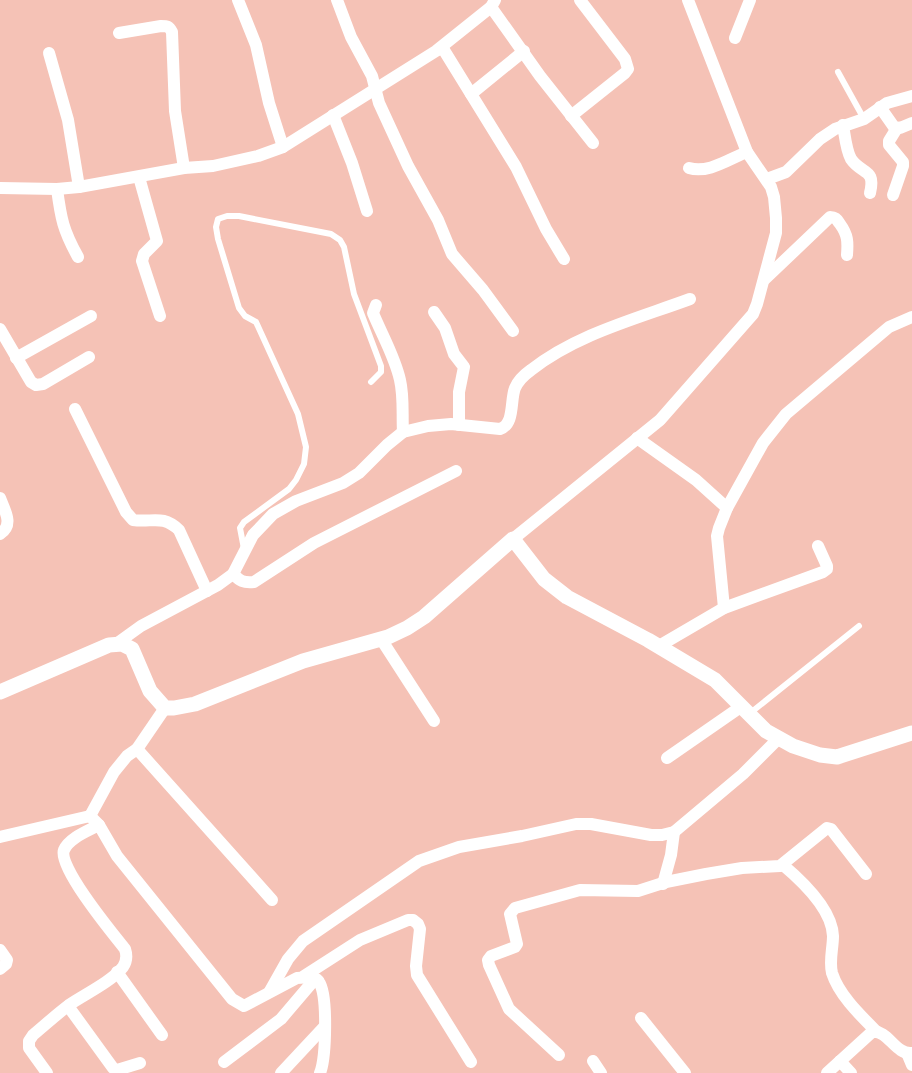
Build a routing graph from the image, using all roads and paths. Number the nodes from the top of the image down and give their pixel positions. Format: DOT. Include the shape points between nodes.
graph roads {
  1 [pos="238,0"];
  2 [pos="337,0"];
  3 [pos="580,0"];
  4 [pos="688,0"];
  5 [pos="750,0"];
  6 [pos="495,10"];
  7 [pos="119,33"];
  8 [pos="735,38"];
  9 [pos="442,47"];
  10 [pos="524,51"];
  11 [pos="49,53"];
  12 [pos="838,72"];
  13 [pos="374,89"];
  14 [pos="471,94"];
  15 [pos="912,96"];
  16 [pos="880,107"];
  17 [pos="333,115"];
  18 [pos="571,116"];
  19 [pos="864,119"];
  20 [pos="912,123"];
  21 [pos="843,125"];
  22 [pos="897,128"];
  23 [pos="593,143"];
  24 [pos="283,147"];
  25 [pos="747,152"];
  26 [pos="184,168"];
  27 [pos="689,168"];
  28 [pos="139,177"];
  29 [pos="767,179"];
  30 [pos="79,187"];
  31 [pos="0,188"];
  32 [pos="57,189"];
  33 [pos="870,194"];
  34 [pos="893,195"];
  35 [pos="367,211"];
  36 [pos="847,255"];
  37 [pos="78,257"];
  38 [pos="564,259"];
  39 [pos="764,280"];
  40 [pos="690,299"];
  41 [pos="376,305"];
  42 [pos="434,312"];
  43 [pos="91,316"];
  44 [pos="160,316"];
  45 [pos="912,317"];
  46 [pos="0,329"];
  47 [pos="513,332"];
  48 [pos="89,357"];
  49 [pos="16,358"];
  50 [pos="372,382"];
  51 [pos="75,409"];
  52 [pos="460,425"];
  53 [pos="404,432"];
  54 [pos="637,438"];
  55 [pos="456,471"];
  56 [pos="0,498"];
  57 [pos="727,508"];
  58 [pos="0,534"];
  59 [pos="512,539"];
  60 [pos="818,546"];
  61 [pos="245,550"];
  62 [pos="233,574"];
  63 [pos="207,591"];
  64 [pos="724,608"];
  65 [pos="859,626"];
  66 [pos="381,639"];
  67 [pos="116,644"];
  68 [pos="659,646"];
  69 [pos="0,692"];
  70 [pos="165,708"];
  71 [pos="746,710"];
  72 [pos="434,721"];
  73 [pos="912,733"];
  74 [pos="779,738"];
  75 [pos="137,749"];
  76 [pos="667,758"];
  77 [pos="90,816"];
  78 [pos="98,825"];
  79 [pos="674,832"];
  80 [pos="0,837"];
  81 [pos="783,865"];
  82 [pos="866,874"];
  83 [pos="663,884"];
  84 [pos="272,900"];
  85 [pos="0,950"];
  86 [pos="0,969"];
  87 [pos="117,972"];
  88 [pos="310,977"];
  89 [pos="270,991"];
  90 [pos="68,1006"];
  91 [pos="641,1018"];
  92 [pos="324,1027"];
  93 [pos="876,1031"];
  94 [pos="162,1035"];
  95 [pos="909,1053"];
  96 [pos="559,1055"];
  97 [pos="593,1061"];
  98 [pos="840,1061"];
  99 [pos="224,1062"];
  100 [pos="471,1062"];
  101 [pos="140,1063"];
  102 [pos="912,1065"];
  103 [pos="47,1073"];
  104 [pos="281,1073"];
  105 [pos="320,1073"];
  106 [pos="601,1073"];
  107 [pos="685,1073"];
  108 [pos="827,1073"];
  109 [pos="851,1073"];
  1 -- 24 [label="street" via="256,45 269,103"];
  2 -- 13 [label="street" via="351,37 372,76"];
  3 -- 18 [label="street" via="625,60 628,69"];
  4 -- 25 [label="street"];
  5 -- 8 [label="street"];
  6 -- 9 [label="street"];
  6 -- 10 [label="street"];
  7 -- 26 [label="street" via="161,26 167,26 172,32 175,111"];
  9 -- 13 [label="street"];
  9 -- 14 [label="street"];
  10 -- 14 [label="street"];
  10 -- 18 [label="street"];
  11 -- 30 [label="street" via="68,120"];
  12 -- 19 [label="lane"];
  13 -- 17 [label="street"];
  13 -- 47 [label="street" via="408,166 438,220 452,254 484,290"];
  14 -- 38 [label="street" via="516,167 546,229"];
  15 -- 16 [label="street"];
  16 -- 19 [label="street"];
  16 -- 22 [label="street" via="890,124"];
  17 -- 24 [label="street"];
  17 -- 35 [label="street"];
  18 -- 23 [label="street"];
  19 -- 21 [label="street"];
  20 -- 22 [label="street"];
  21 -- 29 [label="street" via="828,132 786,172"];
  21 -- 33 [label="street" via="850,157 872,179"];
  22 -- 34 [label="street" via="889,145 903,166"];
  24 -- 26 [label="street" via="228,163"];
  25 -- 27 [label="street" via="706,170 697,171"];
  25 -- 29 [label="street"];
  26 -- 28 [label="street"];
  28 -- 30 [label="street"];
  28 -- 44 [label="street" via="156,240 144,254 142,261"];
  29 -- 39 [label="street" via="774,197 776,233"];
  30 -- 32 [label="street"];
  31 -- 32 [label="street"];
  32 -- 37 [label="street" via="61,222"];
  36 -- 39 [label="street" via="847,232 837,219 830,217"];
  39 -- 54 [label="street" via="757,304 745,325 660,420"];
  40 -- 52 [label="street" via="573,344 542,362 522,378 514,389 509,421 504,428"];
  41 -- 53 [label="street" via="373,313 400,378"];
  42 -- 52 [label="street" via="445,328 454,354 464,367 459,392"];
  43 -- 49 [label="street"];
  45 -- 57 [label="street" via="889,327 786,414 763,443"];
  46 -- 49 [label="street"];
  48 -- 49 [label="street" via="43,384 36,385 31,382"];
  50 -- 61 [label="lane" via="380,372 381,366 354,294 344,247 340,240 331,234 239,216 218,219 218,238 239,308 245,316 256,322 298,414 306,447 304,464 296,480 240,528"];
  51 -- 63 [label="street" via="126,512 132,520 161,519 171,522 179,530"];
  52 -- 53 [label="street" via="428,426"];
  53 -- 61 [label="street" via="359,473 343,483 296,501 273,514 253,535"];
  54 -- 57 [label="street" via="696,480"];
  54 -- 59 [label="street"];
  55 -- 62 [label="street" via="314,543 254,582 239,581"];
  56 -- 58 [label="street" via="8,523 7,528"];
  57 -- 64 [label="street" via="718,536"];
  59 -- 66 [label="street" via="424,617 407,628"];
  59 -- 68 [label="street" via="544,579 567,597"];
  60 -- 64 [label="street" via="827,566 823,572"];
  61 -- 62 [label="street"];
  62 -- 63 [label="street"];
  63 -- 67 [label="street" via="141,626"];
  64 -- 68 [label="street"];
  65 -- 71 [label="lane"];
  66 -- 70 [label="street" via="303,661 195,704"];
  66 -- 72 [label="street"];
  67 -- 69 [label="street"];
  67 -- 70 [label="street" via="132,649 150,691"];
  68 -- 71 [label="street" via="715,680"];
  70 -- 75 [label="street"];
  71 -- 74 [label="street" via="766,731"];
  71 -- 76 [label="street"];
  73 -- 74 [label="street" via="837,757 820,755"];
  74 -- 79 [label="street" via="743,774"];
  75 -- 77 [label="street" via="127,756 114,772"];
  75 -- 84 [label="street"];
  77 -- 78 [label="street"];
  77 -- 80 [label="street"];
  78 -- 87 [label="street" via="71,842 63,857 70,875 125,949 127,954 124,966"];
  78 -- 89 [label="street" via="117,856 232,999 244,1006"];
  79 -- 83 [label="street"];
  79 -- 89 [label="street" via="651,835 591,824 576,824 459,847 419,861 303,941 288,960"];
  81 -- 82 [label="street" via="827,828 831,828"];
  81 -- 83 [label="street" via="742,868"];
  81 -- 93 [label="street" via="804,884 829,918 832,928 831,964 834,977 848,1000"];
  83 -- 96 [label="street" via="638,891 580,890 515,908 511,912 517,944 491,956 488,960 489,965 509,1009"];
  85 -- 86 [label="street" via="7,960"];
  87 -- 90 [label="street"];
  87 -- 94 [label="street"];
  88 -- 89 [label="street"];
  88 -- 92 [label="street" via="319,981 323,996"];
  88 -- 99 [label="street" via="281,1019"];
  88 -- 100 [label="street" via="360,940 413,920 420,929 416,966 418,975"];
  90 -- 101 [label="street" via="113,1068 122,1070"];
  90 -- 103 [label="street" via="29,1041 31,1053"];
  91 -- 107 [label="street"];
  92 -- 104 [label="street"];
  92 -- 105 [label="street" via="325,1050"];
  93 -- 95 [label="street"];
  93 -- 98 [label="street" via="867,1035"];
  95 -- 102 [label="street"];
  97 -- 106 [label="street"];
  98 -- 108 [label="street"];
  98 -- 109 [label="street"];
}
